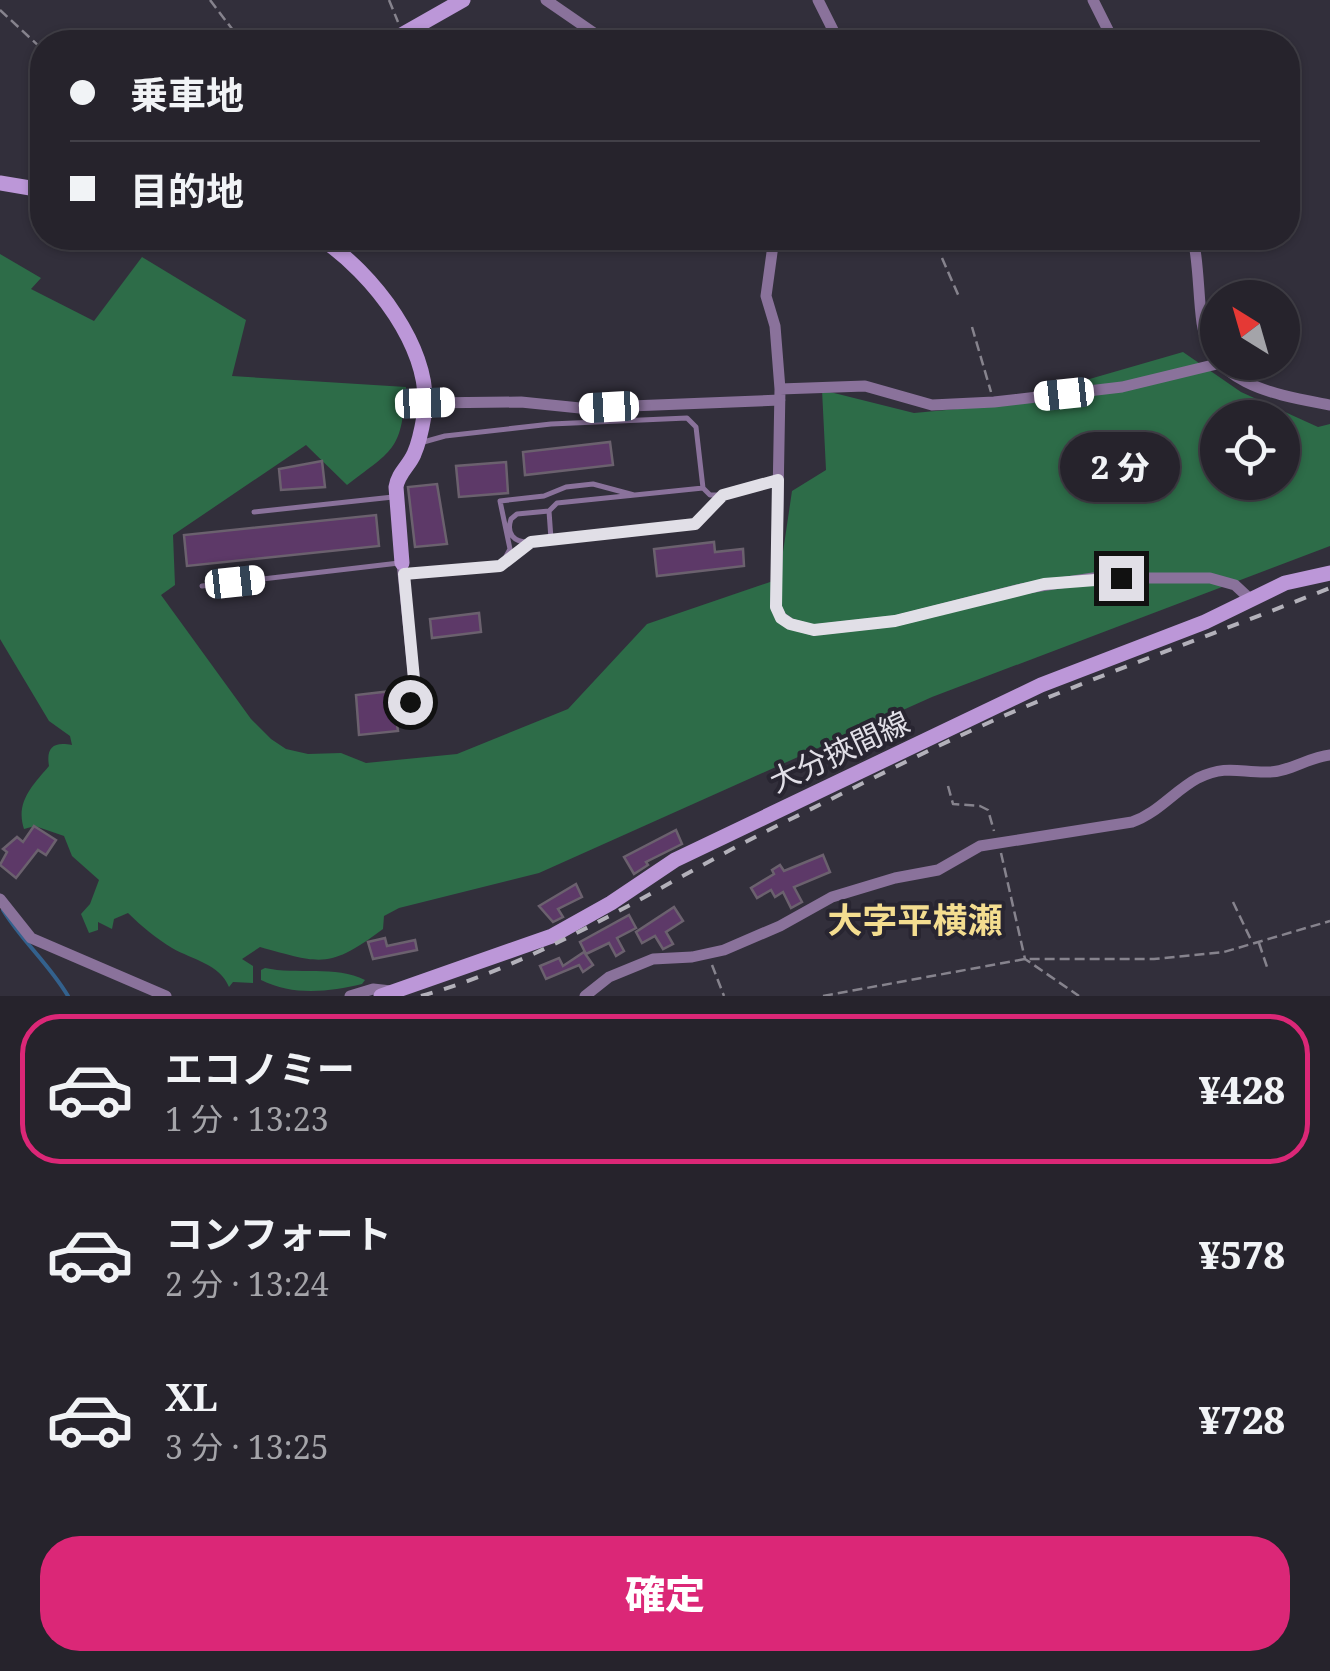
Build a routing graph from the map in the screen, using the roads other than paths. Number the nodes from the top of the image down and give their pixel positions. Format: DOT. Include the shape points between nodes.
graph roads {
  1 [pos="462,0"];
  2 [pos="546,0"];
  3 [pos="818,0"];
  4 [pos="1093,0"];
  5 [pos="410,30"];
  6 [pos="590,30"];
  7 [pos="833,30"];
  8 [pos="1108,30"];
  9 [pos="0,183"];
  10 [pos="30,188"];
  11 [pos="335,250"];
  12 [pos="772,250"];
  13 [pos="1196,250"];
  14 [pos="1200,280"];
  15 [pos="1200,368"];
  16 [pos="1245,380"];
  17 [pos="780,394"];
  18 [pos="425,403"];
  19 [pos="1330,405"];
  20 [pos="418,442"];
  21 [pos="778,480"];
  22 [pos="703,488"];
  23 [pos="634,495"];
  24 [pos="723,495"];
  25 [pos="396,497"];
  26 [pos="549,511"];
  27 [pos="254,512"];
  28 [pos="551,539"];
  29 [pos="531,542"];
  30 [pos="496,566"];
  31 [pos="403,568"];
  32 [pos="1330,573"];
  33 [pos="202,586"];
  34 [pos="1250,599"];
  35 [pos="416,700"];
  36 [pos="1330,755"];
  37 [pos="0,899"];
  38 [pos="386,994"];
  39 [pos="166,996"];
  40 [pos="350,996"];
  41 [pos="585,996"];
  1 -- 5 [label="main road"];
  2 -- 6 [label="street"];
  3 -- 7 [label="street"];
  4 -- 8 [label="street"];
  9 -- 10 [label="main road"];
  11 -- 18 [label="main road" via="360,269 403,327"];
  12 -- 17 [label="street" via="766,296"];
  13 -- 14 [label="street"];
  15 -- 17 [label="street" via="1122,387 994,402 932,405 865,386"];
  16 -- 19 [label="street" via="1268,393"];
  17 -- 18 [label="street" via="580,408"];
  17 -- 21 [label="street"];
  18 -- 20 [label="main road"];
  20 -- 22 [label="lane" via="551,424 687,418 696,427"];
  20 -- 25 [label="main road" via="396,480"];
  21 -- 24 [label="lane"];
  21 -- 34 [label="street" via="776,607 798,628 895,621 1093,578 1210,578 1236,585"];
  22 -- 23 [label="lane"];
  22 -- 24 [label="lane"];
  23 -- 26 [label="lane" via="557,504"];
  23 -- 30 [label="lane" via="592,484 500,501 510,549"];
  24 -- 28 [label="lane" via="695,524"];
  25 -- 27 [label="lane"];
  25 -- 31 [label="main road"];
  26 -- 28 [label="lane"];
  26 -- 29 [label="lane" via="510,519 512,537"];
  28 -- 29 [label="lane"];
  29 -- 30 [label="lane"];
  30 -- 31 [label="lane"];
  31 -- 33 [label="lane"];
  31 -- 35 [label="street"];
  32 -- 34 [label="main road, 大分挾間線"];
  34 -- 38 [label="main road, 大分挾間線" via="1041,684 892,754 675,860 552,936"];
  35 -- 35 [label="lane" via="427,710 418,722 405,712"];
  36 -- 41 [label="street" via="1274,772 1210,773 1132,822 974,848 930,872 832,897 724,950 654,958 609,977"];
  37 -- 39 [label="street" via="36,941"];
  38 -- 40 [label="street"];
}
